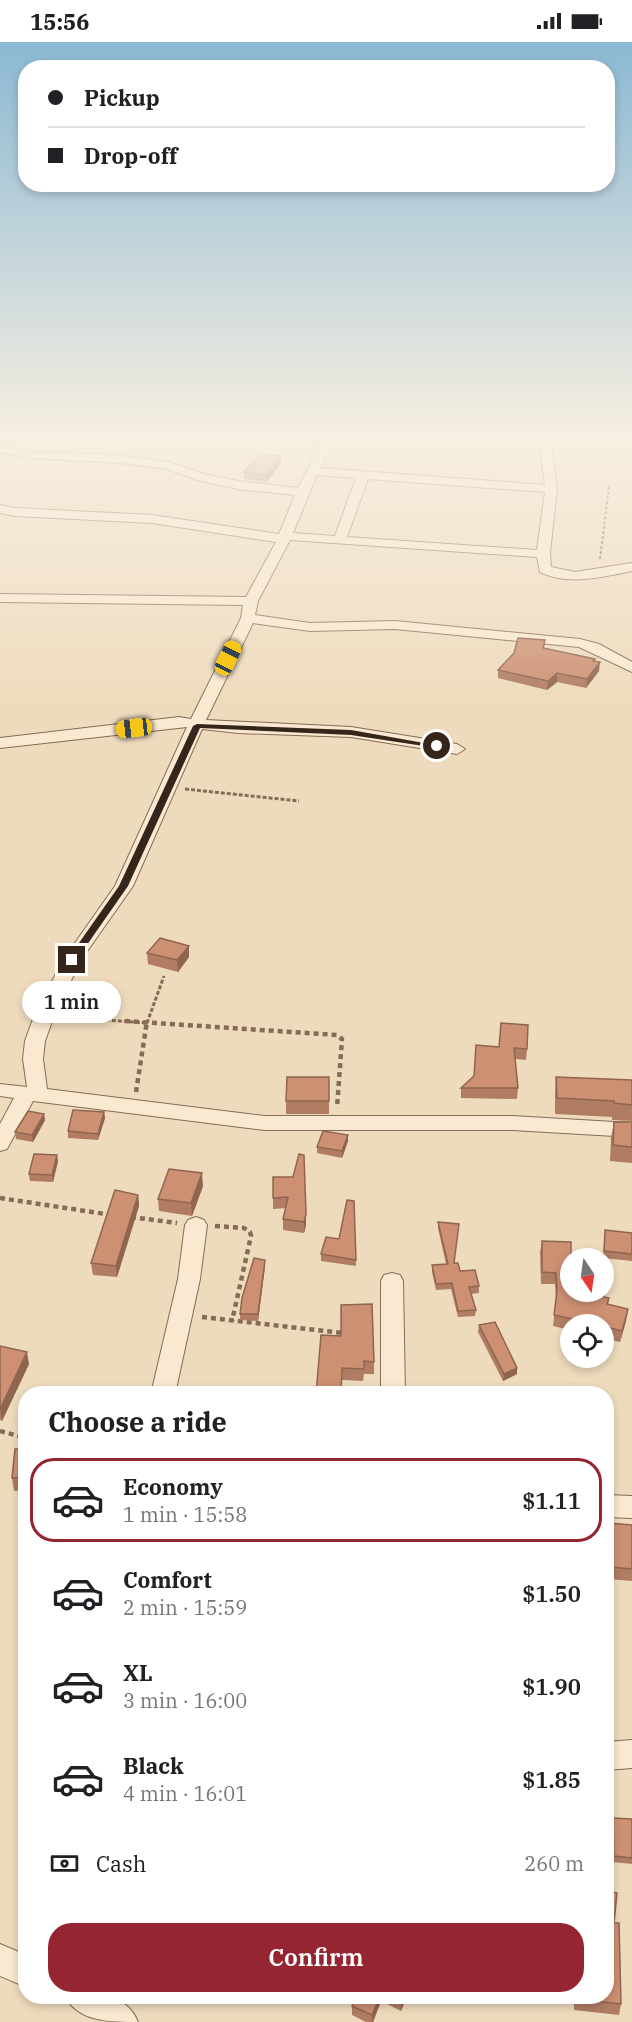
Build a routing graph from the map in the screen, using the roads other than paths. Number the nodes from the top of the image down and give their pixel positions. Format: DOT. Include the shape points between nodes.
graph roads {
  1 [pos="206,526"];
  2 [pos="288,526"];
  3 [pos="344,526"];
  4 [pos="549,526"];
  5 [pos="284,537"];
  6 [pos="340,538"];
  7 [pos="543,554"];
  8 [pos="632,567"];
  9 [pos="0,597"];
  10 [pos="251,601"];
  11 [pos="248,618"];
  12 [pos="632,668"];
  13 [pos="197,726"];
  14 [pos="0,743"];
  15 [pos="457,749"];
  16 [pos="0,1090"];
  17 [pos="32,1094"];
  18 [pos="632,1130"];
  19 [pos="0,1144"];
  20 [pos="196,1225"];
  21 [pos="392,1281"];
  22 [pos="166,1386"];
  23 [pos="393,1386"];
  24 [pos="614,1506"];
  25 [pos="632,1507"];
  26 [pos="632,1754"];
  27 [pos="614,1755"];
  28 [pos="0,1960"];
  29 [pos="18,1968"];
  30 [pos="94,2004"];
  31 [pos="122,2022"];
  1 -- 5 [label="street"];
  2 -- 5 [label="street"];
  3 -- 6 [label="street"];
  4 -- 7 [label="street"];
  5 -- 6 [label="street"];
  5 -- 10 [label="street"];
  6 -- 7 [label="street"];
  7 -- 8 [label="street" via="544,569 565,576"];
  9 -- 10 [label="street"];
  10 -- 11 [label="street"];
  11 -- 12 [label="street" via="310,627 395,625 580,643"];
  11 -- 13 [label="street"];
  13 -- 14 [label="street" via="179,723"];
  13 -- 15 [label="street" via="351,732"];
  13 -- 17 [label="street" via="124,886 72,960 44,1016 35,1041"];
  16 -- 17 [label="street"];
  17 -- 18 [label="street" via="265,1123 512,1123"];
  17 -- 19 [label="street"];
  20 -- 22 [label="street" via="189,1279"];
  21 -- 23 [label="street"];
  24 -- 25 [label="street"];
  26 -- 27 [label="street"];
  28 -- 29 [label="street"];
  30 -- 31 [label="street"];
}
